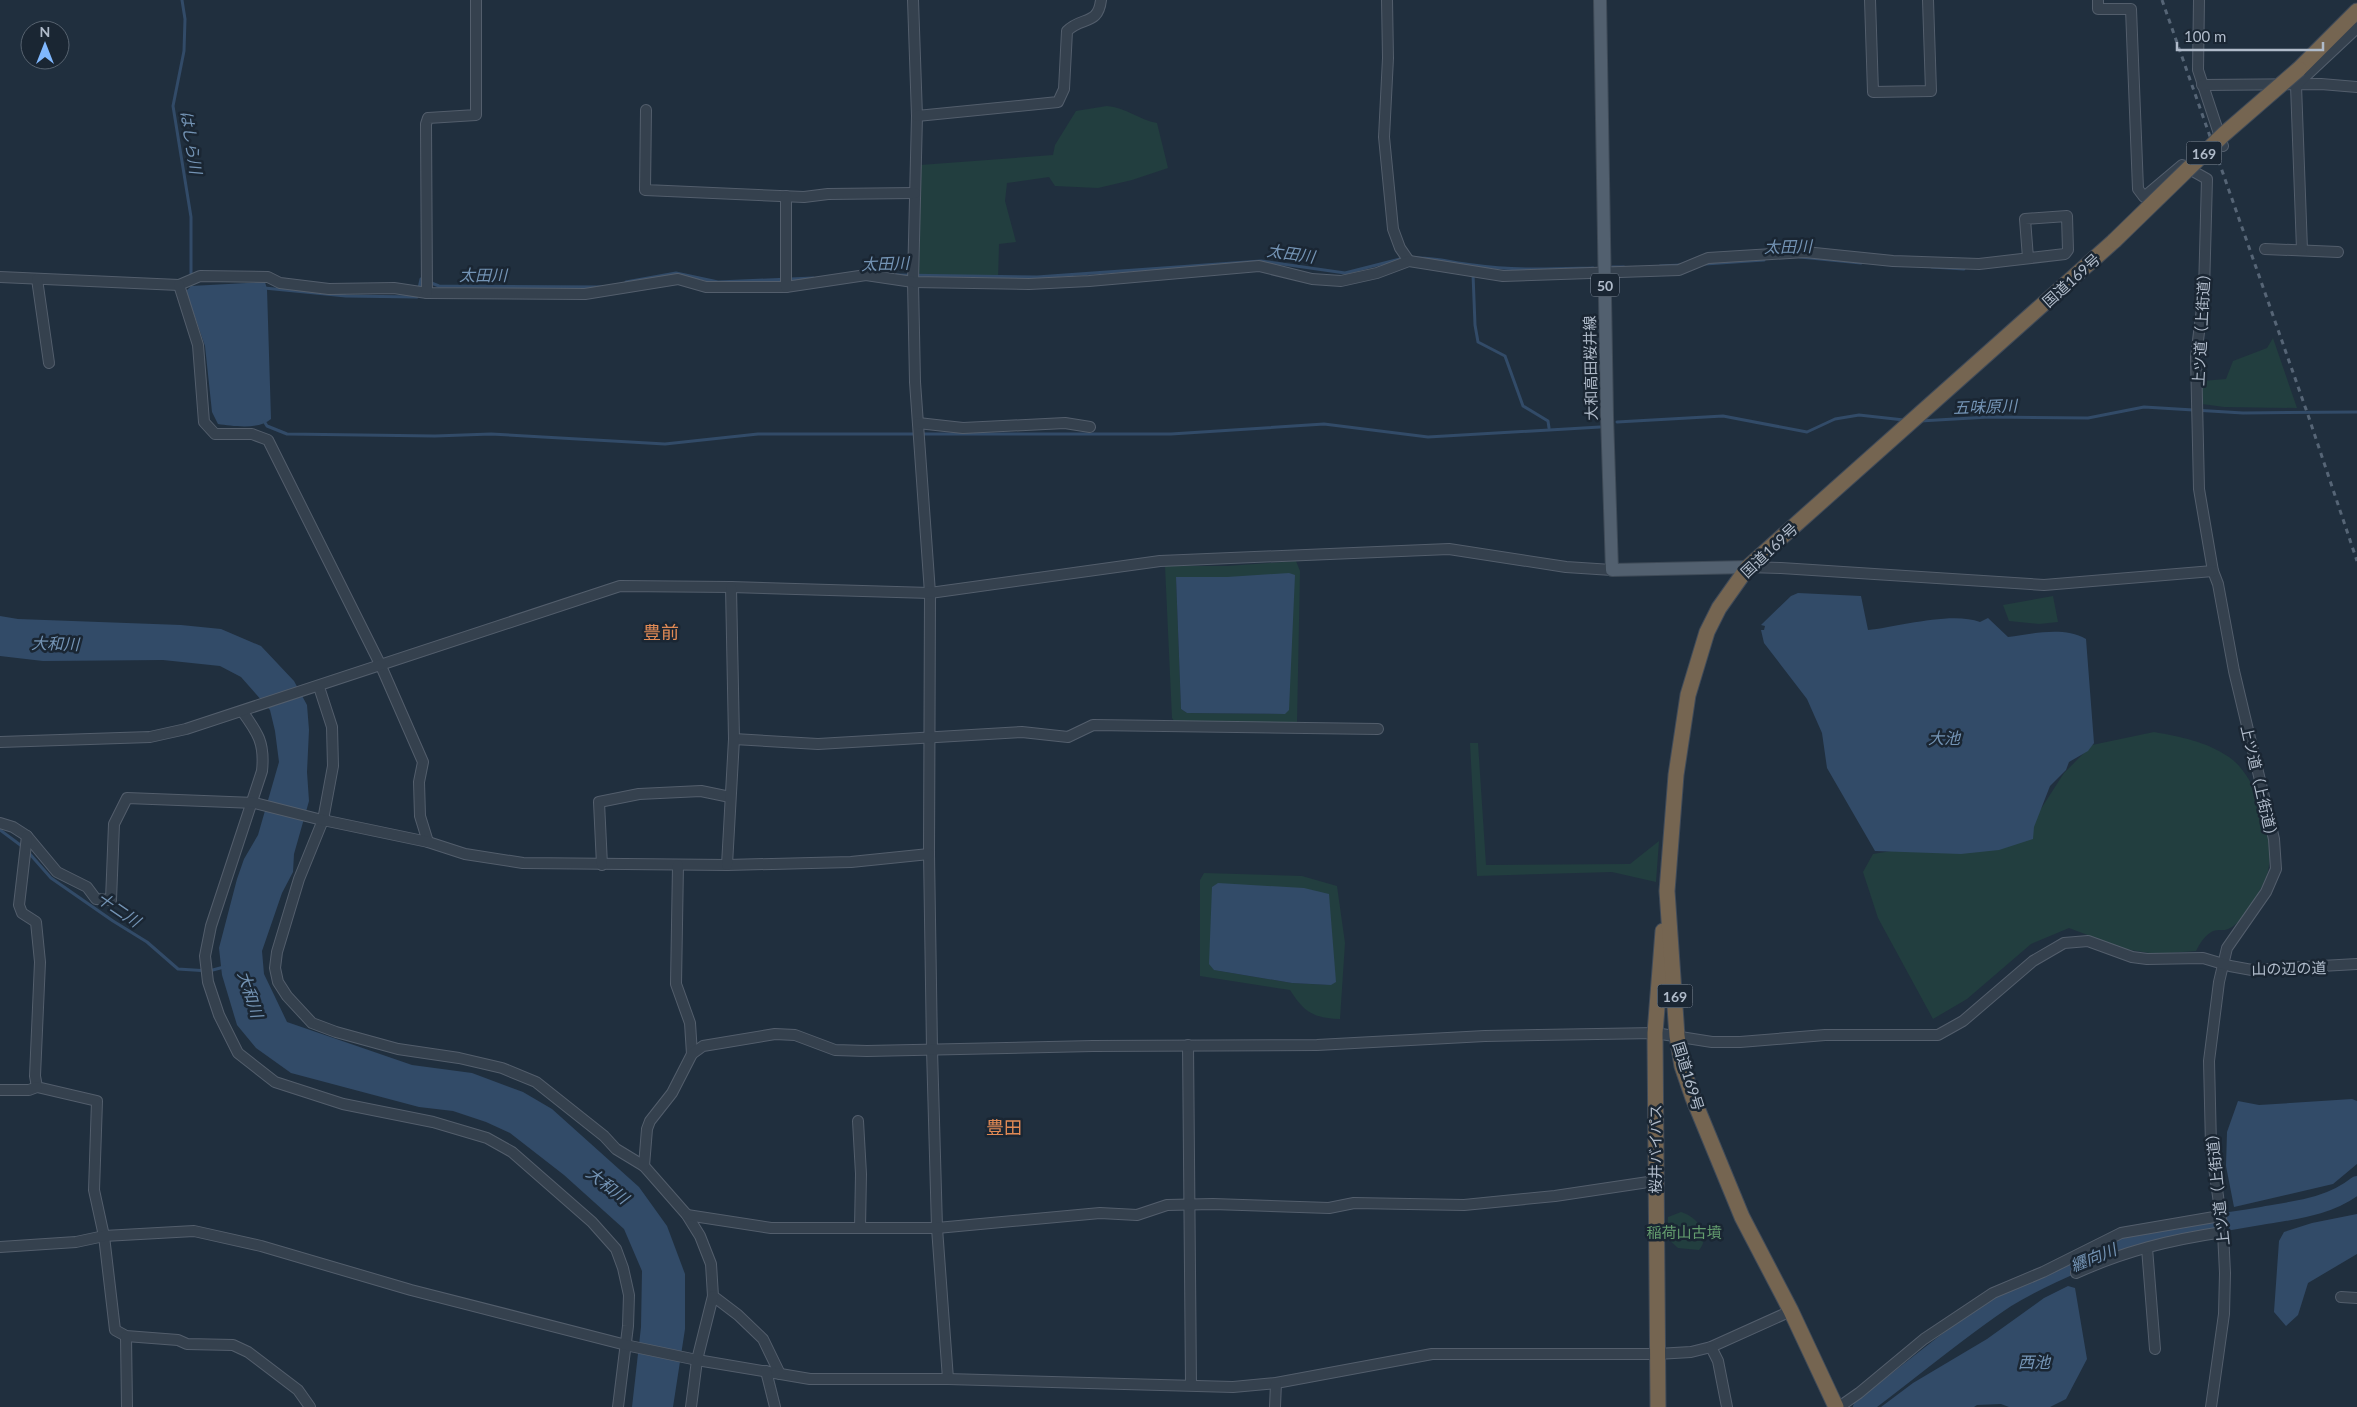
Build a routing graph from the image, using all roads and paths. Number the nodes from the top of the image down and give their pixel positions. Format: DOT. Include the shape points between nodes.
graph roads {
  1 [pos="476,0"];
  2 [pos="913,0"];
  3 [pos="1101,0"];
  4 [pos="1387,0"];
  5 [pos="1600,0"];
  6 [pos="1870,0"];
  7 [pos="1928,0"];
  8 [pos="2098,0"];
  9 [pos="2199,0"];
  10 [pos="2357,11"];
  11 [pos="2357,28"];
  12 [pos="2296,84"];
  13 [pos="2202,85"];
  14 [pos="2357,88"];
  15 [pos="646,110"];
  16 [pos="917,116"];
  17 [pos="2223,146"];
  18 [pos="915,193"];
  19 [pos="786,196"];
  20 [pos="2265,249"];
  21 [pos="2302,250"];
  22 [pos="2338,252"];
  23 [pos="2028,258"];
  24 [pos="1409,261"];
  25 [pos="1605,272"];
  26 [pos="0,277"];
  27 [pos="37,279"];
  28 [pos="913,282"];
  29 [pos="179,285"];
  30 [pos="786,287"];
  31 [pos="427,293"];
  32 [pos="50,363"];
  33 [pos="918,423"];
  34 [pos="1090,427"];
  35 [pos="1780,539"];
  36 [pos="1748,568"];
  37 [pos="1780,568"];
  38 [pos="1612,570"];
  39 [pos="2213,571"];
  40 [pos="731,587"];
  41 [pos="930,593"];
  42 [pos="381,666"];
  43 [pos="316,688"];
  44 [pos="245,710"];
  45 [pos="1378,729"];
  46 [pos="929,737"];
  47 [pos="734,739"];
  48 [pos="0,742"];
  49 [pos="730,797"];
  50 [pos="253,803"];
  51 [pos="320,820"];
  52 [pos="0,823"];
  53 [pos="26,836"];
  54 [pos="428,842"];
  55 [pos="929,854"];
  56 [pos="602,865"];
  57 [pos="727,865"];
  58 [pos="678,866"];
  59 [pos="1667,891"];
  60 [pos="2222,964"];
  61 [pos="2357,964"];
  62 [pos="1655,1033"];
  63 [pos="1677,1036"];
  64 [pos="1188,1045"];
  65 [pos="932,1049"];
  66 [pos="692,1054"];
  67 [pos="37,1087"];
  68 [pos="0,1090"];
  69 [pos="858,1121"];
  70 [pos="644,1166"];
  71 [pos="1655,1181"];
  72 [pos="1190,1204"];
  73 [pos="687,1215"];
  74 [pos="2220,1217"];
  75 [pos="860,1228"];
  76 [pos="937,1228"];
  77 [pos="2222,1231"];
  78 [pos="104,1236"];
  79 [pos="0,1247"];
  80 [pos="2147,1248"];
  81 [pos="2076,1273"];
  82 [pos="713,1296"];
  83 [pos="2340,1297"];
  84 [pos="2357,1298"];
  85 [pos="1791,1311"];
  86 [pos="126,1336"];
  87 [pos="628,1346"];
  88 [pos="1712,1348"];
  89 [pos="2155,1349"];
  90 [pos="1657,1354"];
  91 [pos="694,1360"];
  92 [pos="766,1372"];
  93 [pos="780,1374"];
  94 [pos="948,1379"];
  95 [pos="1276,1384"];
  96 [pos="1191,1386"];
  97 [pos="127,1407"];
  98 [pos="310,1407"];
  99 [pos="618,1407"];
  100 [pos="691,1407"];
  101 [pos="775,1407"];
  102 [pos="1275,1407"];
  103 [pos="1658,1407"];
  104 [pos="1727,1407"];
  105 [pos="1838,1407"];
  106 [pos="2211,1407"];
  1 -- 31 [label="street" via="476,115 428,118 426,124"];
  2 -- 16 [label="street"];
  3 -- 16 [label="street" via="1095,18 1067,31 1064,89 1058,102"];
  4 -- 24 [label="street" via="1384,137 1393,229"];
  5 -- 25 [label="main road, 大和高田桜井線 / 50"];
  6 -- 7 [label="street" via="1873,92 1931,91"];
  8 -- 39 [label="street, 上ツ道（上街道）" via="2098,9 2131,9 2138,189 2144,197 2182,165 2207,179 2204,291 2196,356 2199,489"];
  9 -- 13 [label="street" via="2198,70"];
  10 -- 35 [label="highway, 国道169号 / 169, bridge" via="2114,241"];
  11 -- 12 [label="street"];
  12 -- 13 [label="street"];
  12 -- 14 [label="street"];
  12 -- 21 [label="street"];
  13 -- 17 [label="street"];
  15 -- 19 [label="street" via="645,190"];
  16 -- 18 [label="street"];
  18 -- 19 [label="street"];
  18 -- 28 [label="street"];
  19 -- 30 [label="street"];
  20 -- 21 [label="street"];
  21 -- 22 [label="street"];
  23 -- 23 [label="street" via="2065,254 2068,250 2067,216 2025,219"];
  23 -- 25 [label="street" via="1979,264 1805,252 1708,258 1679,270"];
  24 -- 25 [label="street" via="1503,276"];
  24 -- 28 [label="street" via="1377,273 1341,280 1312,279 1259,266 1038,284"];
  25 -- 38 [label="main road, 大和高田桜井線 / 50"];
  26 -- 27 [label="street"];
  27 -- 29 [label="street"];
  27 -- 32 [label="street"];
  28 -- 30 [label="street" via="866,275"];
  28 -- 33 [label="street"];
  29 -- 31 [label="street" via="200,276 268,277 280,283 329,289 394,288"];
  29 -- 42 [label="street" via="198,345 204,422 214,434 252,434 268,440"];
  30 -- 31 [label="street" via="706,287 678,279 585,294"];
  33 -- 34 [label="street" via="963,428 1065,424"];
  33 -- 41 [label="street"];
  35 -- 36 [label="highway, 国道169号 / 169"];
  35 -- 37 [label="street" via="1773,560"];
  36 -- 37 [label="street"];
  36 -- 38 [label="main road"];
  36 -- 59 [label="highway, 国道169号 / 169" via="1719,608 1694,668 1676,775"];
  37 -- 39 [label="street" via="2044,585"];
  38 -- 41 [label="street" via="1566,568 1448,549 1160,561"];
  39 -- 60 [label="street, 上ツ道（上街道）" via="2274,839 2276,869 2266,892 2235,934"];
  40 -- 41 [label="street"];
  40 -- 42 [label="street" via="620,586"];
  40 -- 47 [label="street"];
  41 -- 46 [label="street"];
  42 -- 43 [label="street"];
  42 -- 54 [label="street" via="423,762 419,782 420,816"];
  43 -- 44 [label="street"];
  43 -- 51 [label="street" via="332,727 333,766"];
  44 -- 48 [label="street" via="186,729 150,736"];
  44 -- 50 [label="street" via="259,735 264,754"];
  45 -- 46 [label="street" via="1092,725 1068,737 1022,732"];
  46 -- 47 [label="street" via="818,744"];
  46 -- 55 [label="street"];
  47 -- 49 [label="street"];
  49 -- 56 [label="street" via="701,791 639,794 599,802"];
  49 -- 57 [label="street"];
  50 -- 51 [label="street"];
  50 -- 53 [label="street" via="127,798 114,824 110,900 96,899 87,887 57,872"];
  50 -- 87 [label="street" via="211,926 205,956 208,982 219,1015 238,1053 275,1082 343,1104 487,1138 512,1152 592,1222 616,1249 629,1295"];
  51 -- 54 [label="street"];
  51 -- 70 [label="street" via="277,952 275,968 278,982 297,1009 312,1023 336,1032 398,1049 502,1068 536,1082 616,1149"];
  52 -- 53 [label="street"];
  53 -- 67 [label="street" via="19,905 22,912 36,922 40,962"];
  54 -- 56 [label="street" via="465,854 513,861"];
  55 -- 57 [label="street" via="852,862"];
  55 -- 65 [label="street"];
  56 -- 58 [label="street"];
  57 -- 58 [label="street"];
  58 -- 66 [label="street" via="676,984 690,1023"];
  59 -- 62 [label="highway, 桜井バイパス / 169"];
  59 -- 63 [label="highway, 国道169号 / 169"];
  60 -- 61 [label="street, 山の辺の道" via="2252,970"];
  60 -- 63 [label="street, 山の辺の道" via="2190,956 2147,960 2088,941 2064,943 2033,961 1963,1021 1938,1034 1825,1035 1740,1042 1712,1042"];
  60 -- 74 [label="street, 上ツ道（上街道）" via="2209,1069 2211,1146"];
  62 -- 63 [label="street, 山の辺の道"];
  62 -- 64 [label="street, 山の辺の道" via="1485,1036 1317,1045"];
  62 -- 71 [label="highway, 桜井バイパス / 169"];
  63 -- 85 [label="highway, 国道169号 / 169" via="1682,1066 1693,1098 1742,1217"];
  64 -- 65 [label="street, 山の辺の道"];
  64 -- 72 [label="street"];
  65 -- 66 [label="street, 山の辺の道" via="835,1050 795,1036 775,1034 703,1046"];
  65 -- 76 [label="street"];
  66 -- 70 [label="street" via="672,1093 650,1121"];
  67 -- 68 [label="street"];
  67 -- 78 [label="street" via="97,1101 94,1190"];
  69 -- 75 [label="street"];
  70 -- 73 [label="street"];
  71 -- 72 [label="street" via="1464,1205 1354,1203 1329,1208"];
  71 -- 90 [label="highway, 桜井バイパス / 169"];
  72 -- 76 [label="street" via="1167,1205 1137,1215 1047,1216 1017,1222"];
  72 -- 96 [label="street"];
  73 -- 75 [label="street" via="771,1228"];
  73 -- 82 [label="street" via="711,1264"];
  74 -- 77 [label="street, 上ツ道（上街道）"];
  74 -- 105 [label="street" via="2121,1233 1993,1293 1924,1339"];
  75 -- 76 [label="street"];
  76 -- 94 [label="street"];
  77 -- 80 [label="street"];
  77 -- 106 [label="street, 上ツ道（上街道）" via="2224,1314"];
  78 -- 79 [label="street" via="76,1242"];
  78 -- 86 [label="street" via="115,1330"];
  78 -- 87 [label="street" via="194,1231 261,1246 411,1290"];
  80 -- 81 [label="street" via="2112,1257"];
  80 -- 89 [label="street"];
  82 -- 91 [label="street"];
  82 -- 93 [label="street" via="763,1339"];
  83 -- 84 [label="street"];
  85 -- 88 [label="street"];
  85 -- 105 [label="highway, 国道169号 / 169"];
  86 -- 97 [label="street"];
  86 -- 98 [label="street" via="178,1340 187,1344 233,1345 248,1352 298,1390"];
  87 -- 91 [label="street"];
  87 -- 99 [label="street"];
  88 -- 90 [label="street"];
  88 -- 104 [label="street" via="1718,1361"];
  90 -- 95 [label="street" via="1432,1354"];
  90 -- 103 [label="highway, 桜井バイパス / 169"];
  91 -- 92 [label="street"];
  91 -- 100 [label="street"];
  92 -- 93 [label="street"];
  92 -- 101 [label="street"];
  93 -- 94 [label="street" via="810,1379"];
  94 -- 96 [label="street"];
  95 -- 96 [label="street"];
  95 -- 102 [label="street"];
}
